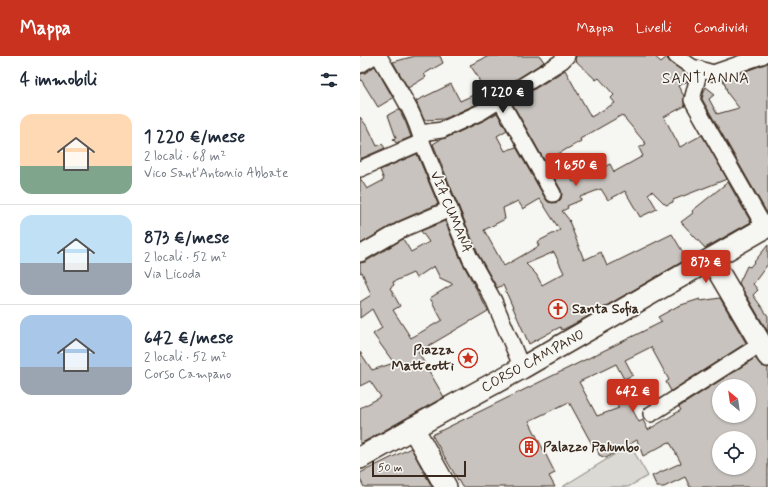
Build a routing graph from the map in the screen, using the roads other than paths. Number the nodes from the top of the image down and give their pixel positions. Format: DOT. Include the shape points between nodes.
graph roads {
  1 [pos="374,56"];
  2 [pos="379,56"];
  3 [pos="567,56"];
  4 [pos="676,56"];
  5 [pos="762,56"];
  6 [pos="360,65"];
  7 [pos="700,69"];
  8 [pos="500,100"];
  9 [pos="421,137"];
  10 [pos="360,169"];
  11 [pos="553,194"];
  12 [pos="450,209"];
  13 [pos="766,227"];
  14 [pos="360,254"];
  15 [pos="711,259"];
  16 [pos="765,350"];
  17 [pos="522,368"];
  18 [pos="651,414"];
  19 [pos="413,428"];
  20 [pos="360,458"];
  21 [pos="446,487"];
  1 -- 6 [label="street"];
  2 -- 9 [label="street, VIA CUMANA" via="411,112"];
  3 -- 8 [label="street"];
  4 -- 7 [label="street" via="692,67"];
  5 -- 7 [label="street" via="713,73"];
  7 -- 13 [label="street" via="692,100"];
  8 -- 9 [label="street" via="481,112"];
  8 -- 11 [label="street"];
  9 -- 10 [label="street"];
  9 -- 12 [label="street, VIA CUMANA"];
  12 -- 14 [label="street" via="403,229"];
  12 -- 17 [label="street, VIA CUMANA" via="470,258 494,301"];
  13 -- 15 [label="main road, CORSO CAMPANO"];
  15 -- 16 [label="main road"];
  15 -- 17 [label="main road, CORSO CAMPANO"];
  16 -- 18 [label="street"];
  17 -- 19 [label="main road, CORSO CAMPANO"];
  19 -- 20 [label="main road, CORSO CAMPANO"];
  19 -- 21 [label="main road"];
}
